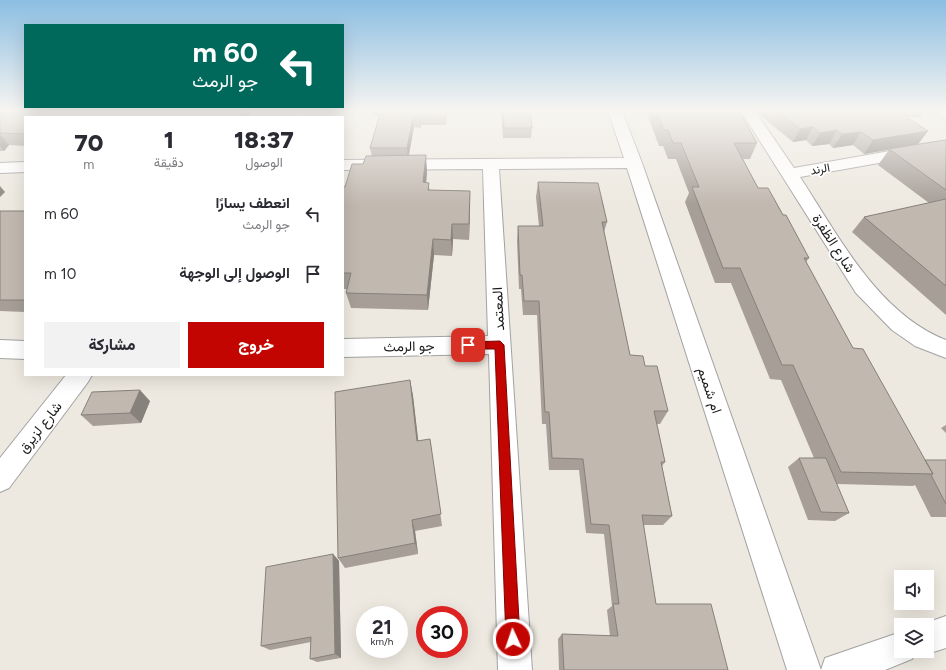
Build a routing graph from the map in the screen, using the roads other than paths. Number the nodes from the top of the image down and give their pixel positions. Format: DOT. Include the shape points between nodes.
graph roads {
  1 [pos="626,142"];
  2 [pos="768,142"];
  3 [pos="946,146"];
  4 [pos="634,163"];
  5 [pos="492,164"];
  6 [pos="344,165"];
  7 [pos="24,167"];
  8 [pos="0,168"];
  9 [pos="789,174"];
  10 [pos="500,345"];
  11 [pos="344,348"];
  12 [pos="0,349"];
  13 [pos="946,349"];
  14 [pos="24,350"];
  15 [pos="79,376"];
  16 [pos="0,479"];
  17 [pos="946,632"];
  18 [pos="934,636"];
  19 [pos="894,650"];
  20 [pos="514,670"];
  21 [pos="804,670"];
  22 [pos="837,670"];
  1 -- 4 [label="street, ام شميم"];
  2 -- 9 [label="street, شارع الظفرة"];
  3 -- 9 [label="street, الرند"];
  4 -- 5 [label="street"];
  4 -- 21 [label="street, ام شميم"];
  5 -- 6 [label="street"];
  5 -- 10 [label="street, المعتمد"];
  7 -- 8 [label="street"];
  9 -- 13 [label="street, شارع الظفرة" via="863,288 900,324 923,340"];
  10 -- 11 [label="street, جو الرمث"];
  10 -- 20 [label="street, المعتمد"];
  12 -- 14 [label="street"];
  15 -- 16 [label="street, شارع لزيرق"];
  17 -- 18 [label="street"];
  19 -- 22 [label="street"];
}
